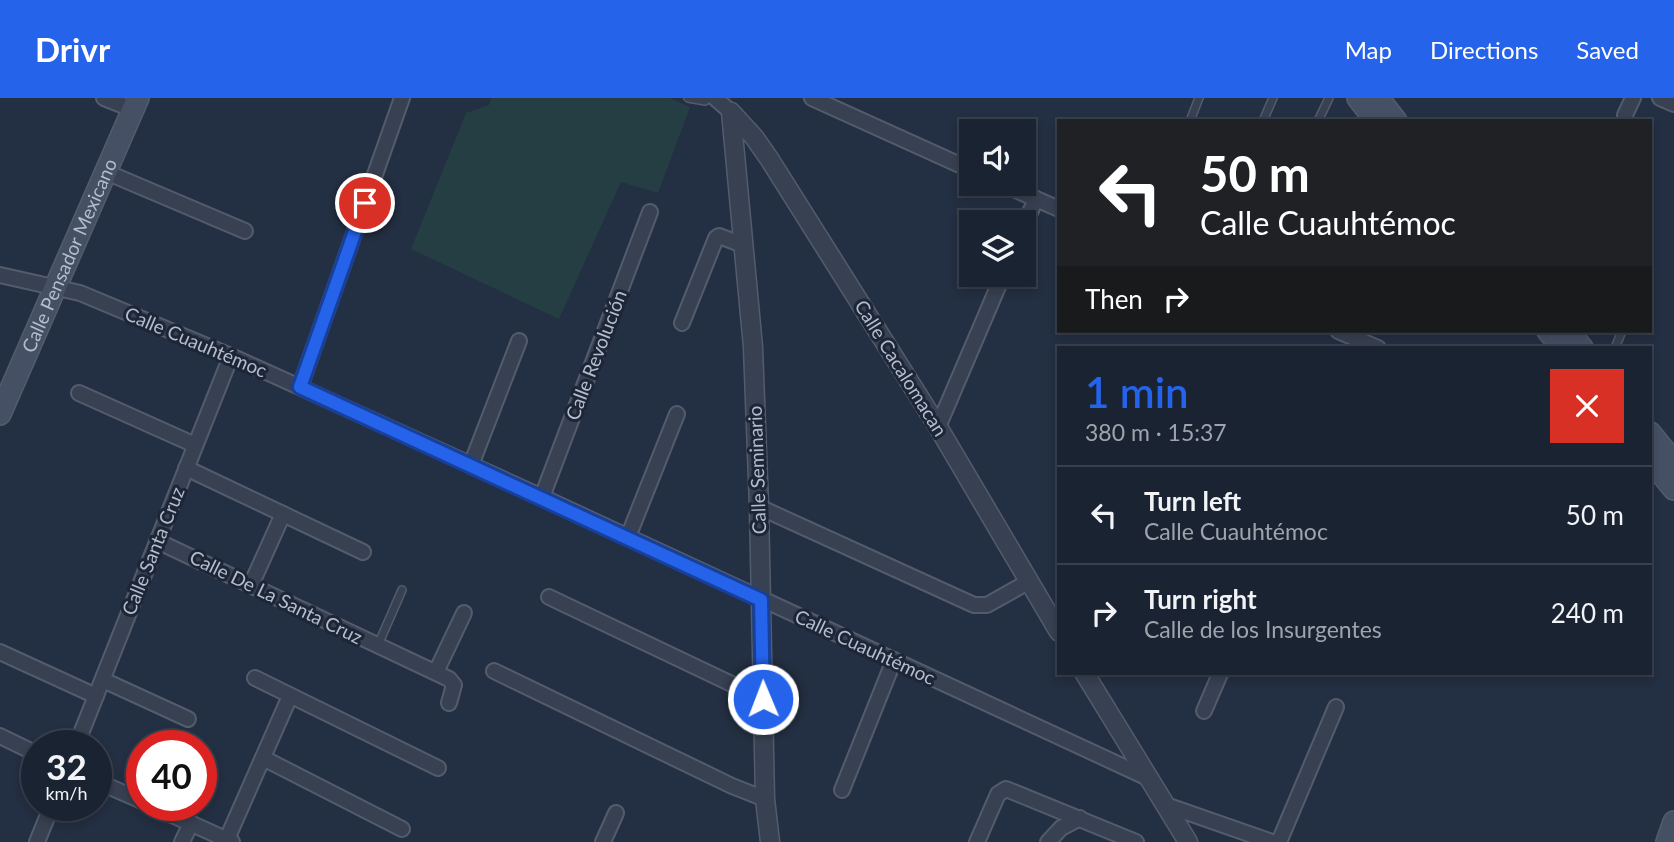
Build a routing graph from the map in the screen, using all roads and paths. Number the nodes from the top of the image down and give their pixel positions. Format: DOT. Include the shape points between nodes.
graph roads {
  1 [pos="104,98"];
  2 [pos="402,98"];
  3 [pos="688,98"];
  4 [pos="709,98"];
  5 [pos="715,98"];
  6 [pos="812,98"];
  7 [pos="1199,98"];
  8 [pos="1273,98"];
  9 [pos="1329,98"];
  10 [pos="1358,98"];
  11 [pos="1378,98"];
  12 [pos="1633,98"];
  13 [pos="1660,98"];
  14 [pos="135,104"];
  15 [pos="1674,104"];
  16 [pos="731,105"];
  17 [pos="1625,115"];
  18 [pos="1190,119"];
  19 [pos="1265,119"];
  20 [pos="1319,119"];
  21 [pos="1374,119"];
  22 [pos="1394,119"];
  23 [pos="959,165"];
  24 [pos="106,172"];
  25 [pos="1029,196"];
  26 [pos="1036,199"];
  27 [pos="1057,208"];
  28 [pos="1031,210"];
  29 [pos="650,212"];
  30 [pos="245,231"];
  31 [pos="743,245"];
  32 [pos="0,275"];
  33 [pos="55,287"];
  34 [pos="998,287"];
  35 [pos="682,323"];
  36 [pos="1342,333"];
  37 [pos="519,341"];
  38 [pos="1368,346"];
  39 [pos="232,356"];
  40 [pos="300,387"];
  41 [pos="79,393"];
  42 [pos="0,414"];
  43 [pos="677,414"];
  44 [pos="938,427"];
  45 [pos="1652,435"];
  46 [pos="195,445"];
  47 [pos="1652,462"];
  48 [pos="1674,462"];
  49 [pos="471,465"];
  50 [pos="186,468"];
  51 [pos="1674,489"];
  52 [pos="542,497"];
  53 [pos="759,507"];
  54 [pos="283,514"];
  55 [pos="628,537"];
  56 [pos="157,541"];
  57 [pos="363,552"];
  58 [pos="1028,582"];
  59 [pos="250,585"];
  60 [pos="402,590"];
  61 [pos="549,597"];
  62 [pos="761,600"];
  63 [pos="464,613"];
  64 [pos="1057,629"];
  65 [pos="377,646"];
  66 [pos="0,652"];
  67 [pos="894,660"];
  68 [pos="494,671"];
  69 [pos="436,673"];
  70 [pos="1086,675"];
  71 [pos="1220,675"];
  72 [pos="255,678"];
  73 [pos="103,680"];
  74 [pos="96,696"];
  75 [pos="290,696"];
  76 [pos="763,699"];
  77 [pos="449,703"];
  78 [pos="1336,707"];
  79 [pos="1204,711"];
  80 [pos="188,719"];
  81 [pos="82,730"];
  82 [pos="0,736"];
  83 [pos="21,746"];
  84 [pos="263,758"];
  85 [pos="438,768"];
  86 [pos="1150,779"];
  87 [pos="842,790"];
  88 [pos="765,799"];
  89 [pos="1166,805"];
  90 [pos="616,813"];
  91 [pos="1080,818"];
  92 [pos="46,821"];
  93 [pos="186,821"];
  94 [pos="1674,822"];
  95 [pos="191,823"];
  96 [pos="402,829"];
  97 [pos="230,841"];
  98 [pos="37,842"];
  99 [pos="182,842"];
  100 [pos="603,842"];
  101 [pos="770,842"];
  102 [pos="976,842"];
  103 [pos="1048,842"];
  104 [pos="1136,842"];
  105 [pos="1188,842"];
  106 [pos="1272,842"];
  107 [pos="1279,842"];
  108 [pos="1667,842"];
  1 -- 14 [label="street"];
  2 -- 40 [label="street"];
  3 -- 4 [label="lane"];
  5 -- 16 [label="street"];
  6 -- 23 [label="street"];
  7 -- 18 [label="lane"];
  8 -- 19 [label="lane"];
  9 -- 20 [label="lane"];
  10 -- 21 [label="main road"];
  11 -- 22 [label="main road"];
  12 -- 17 [label="street"];
  13 -- 15 [label="street"];
  14 -- 24 [label="main road, Calle Pensador Mexicano"];
  16 -- 31 [label="street, Calle Seminario"];
  16 -- 44 [label="street, Calle Cacalomacan"];
  24 -- 30 [label="street"];
  24 -- 33 [label="main road, Calle Pensador Mexicano"];
  25 -- 26 [label="street"];
  26 -- 27 [label="street"];
  26 -- 28 [label="street"];
  29 -- 52 [label="street, Calle Revolución"];
  31 -- 35 [label="street" via="716,237"];
  31 -- 53 [label="street, Calle Seminario" via="753,347"];
  32 -- 33 [label="street, Calle Cuauhtémoc"];
  33 -- 39 [label="street, Calle Cuauhtémoc"];
  33 -- 42 [label="main road, Calle Pensador Mexicano"];
  34 -- 44 [label="street"];
  36 -- 38 [label="street"];
  37 -- 49 [label="street"];
  39 -- 40 [label="street, Calle Cuauhtémoc"];
  39 -- 46 [label="street, Calle Santa Cruz"];
  40 -- 49 [label="street, Calle Cuauhtémoc"];
  41 -- 46 [label="street"];
  43 -- 55 [label="street"];
  44 -- 58 [label="street, Calle Cacalomacan"];
  45 -- 48 [label="main road"];
  46 -- 50 [label="street, Calle Santa Cruz"];
  47 -- 51 [label="main road"];
  49 -- 52 [label="street, Calle Cuauhtémoc"];
  50 -- 54 [label="street"];
  50 -- 56 [label="street, Calle Santa Cruz"];
  52 -- 55 [label="street, Calle Cuauhtémoc"];
  53 -- 58 [label="street" via="974,605 987,605"];
  53 -- 62 [label="street, Calle Seminario"];
  54 -- 57 [label="street"];
  54 -- 59 [label="street"];
  55 -- 62 [label="street, Calle Cuauhtémoc"];
  56 -- 59 [label="street, Calle De La Santa Cruz"];
  56 -- 73 [label="street, Calle Santa Cruz"];
  58 -- 64 [label="street, Calle Cacalomacan"];
  59 -- 65 [label="street, Calle De La Santa Cruz"];
  60 -- 65 [label="lane, Calle De La Santa Cruz"];
  61 -- 76 [label="street"];
  62 -- 67 [label="street, Calle Cuauhtémoc"];
  62 -- 76 [label="street, Calle Seminario"];
  63 -- 69 [label="street"];
  65 -- 69 [label="street"];
  66 -- 74 [label="street"];
  67 -- 86 [label="street, Calle Cuauhtémoc"];
  67 -- 87 [label="street"];
  68 -- 88 [label="street"];
  69 -- 77 [label="street" via="454,683"];
  70 -- 86 [label="street"];
  71 -- 79 [label="street"];
  72 -- 75 [label="street"];
  73 -- 74 [label="street, Calle Santa Cruz"];
  73 -- 80 [label="street"];
  74 -- 81 [label="street, Calle Santa Cruz"];
  75 -- 84 [label="street"];
  75 -- 85 [label="street"];
  76 -- 88 [label="street, Calle Seminario"];
  78 -- 107 [label="street"];
  82 -- 83 [label="street"];
  84 -- 96 [label="street"];
  84 -- 97 [label="street"];
  86 -- 89 [label="street"];
  88 -- 101 [label="street, Calle Seminario"];
  89 -- 105 [label="street"];
  89 -- 106 [label="street"];
  90 -- 100 [label="street"];
  91 -- 102 [label="street" via="1006,789 998,794"];
  91 -- 103 [label="street"];
  91 -- 104 [label="street"];
  92 -- 98 [label="street"];
  93 -- 95 [label="street"];
  94 -- 108 [label="main road"];
  95 -- 97 [label="street"];
  95 -- 99 [label="street"];
}
